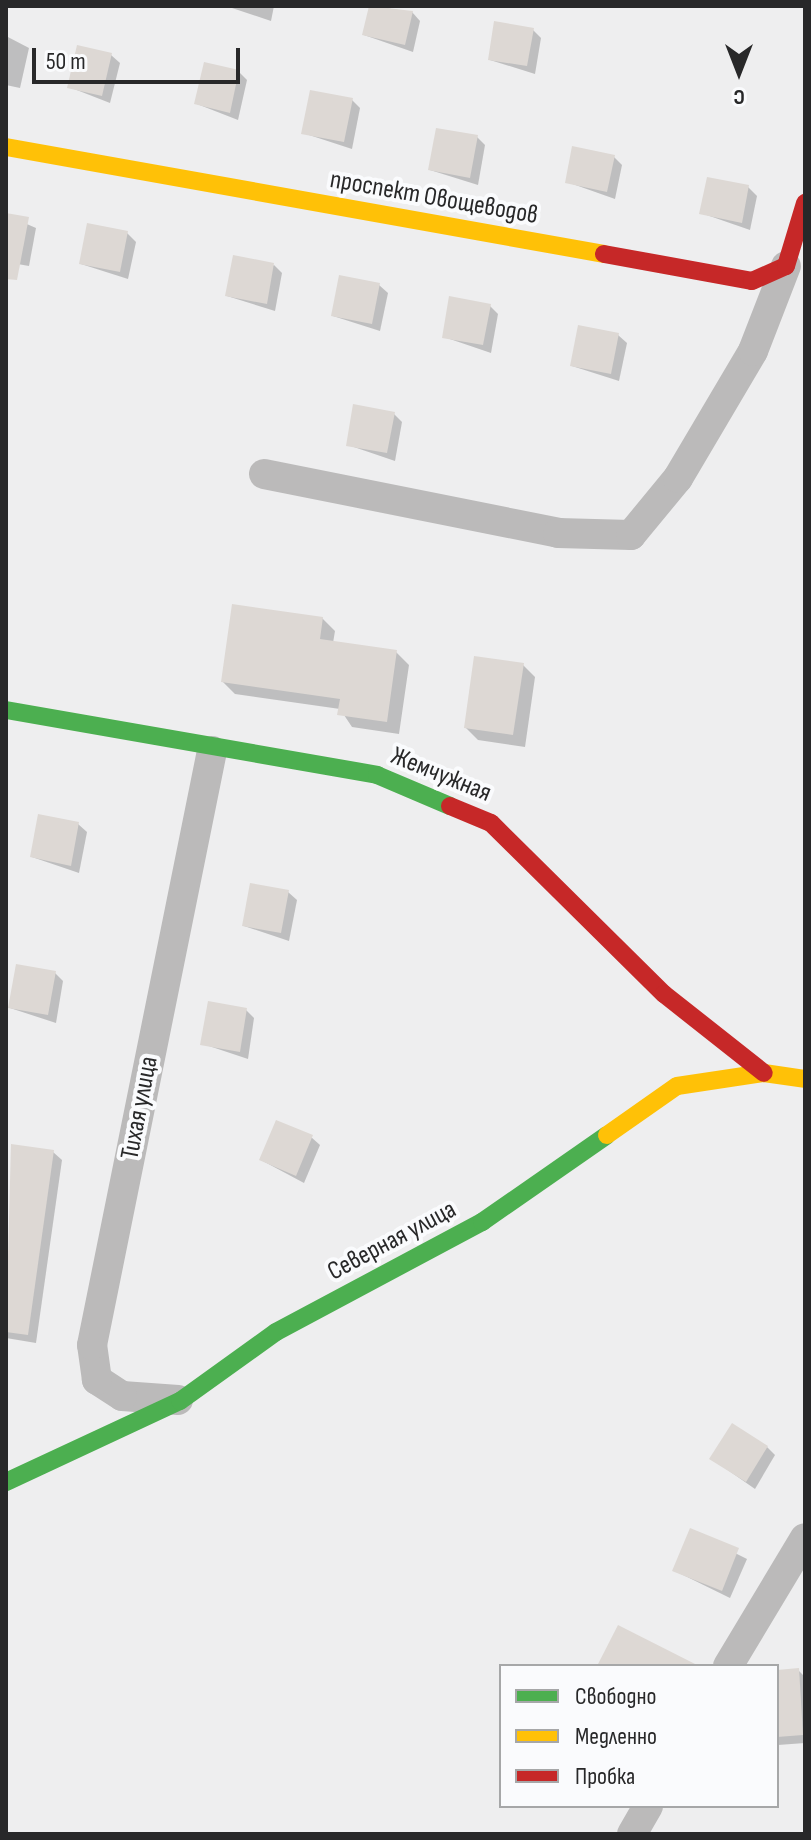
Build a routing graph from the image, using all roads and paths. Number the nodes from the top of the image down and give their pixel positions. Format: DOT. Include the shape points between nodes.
graph roads {
  1 [pos="6,147"];
  2 [pos="805,203"];
  3 [pos="786,266"];
  4 [pos="264,474"];
  5 [pos="6,710"];
  6 [pos="212,751"];
  7 [pos="764,1073"];
  8 [pos="805,1079"];
  9 [pos="180,1401"];
  10 [pos="6,1482"];
  11 [pos="805,1538"];
  12 [pos="729,1664"];
  13 [pos="647,1808"];
  14 [pos="632,1834"];
  1 -- 3 [label="street, проспект Овощеводов" via="752,281"];
  2 -- 3 [label="street"];
  3 -- 4 [label="street" via="753,351 678,478 631,535 558,533"];
  5 -- 6 [label="street, Жемчужная"];
  6 -- 7 [label="street, Жемчужная" via="377,775 491,823 664,994"];
  6 -- 9 [label="street, Тихая улица" via="92,1345 97,1380 122,1396"];
  7 -- 8 [label="street, Северная улица"];
  7 -- 9 [label="street, Северная улица" via="677,1086 496,1213 276,1332"];
  9 -- 10 [label="street, Северная улица"];
  11 -- 12 [label="street"];
  13 -- 14 [label="street"];
}
